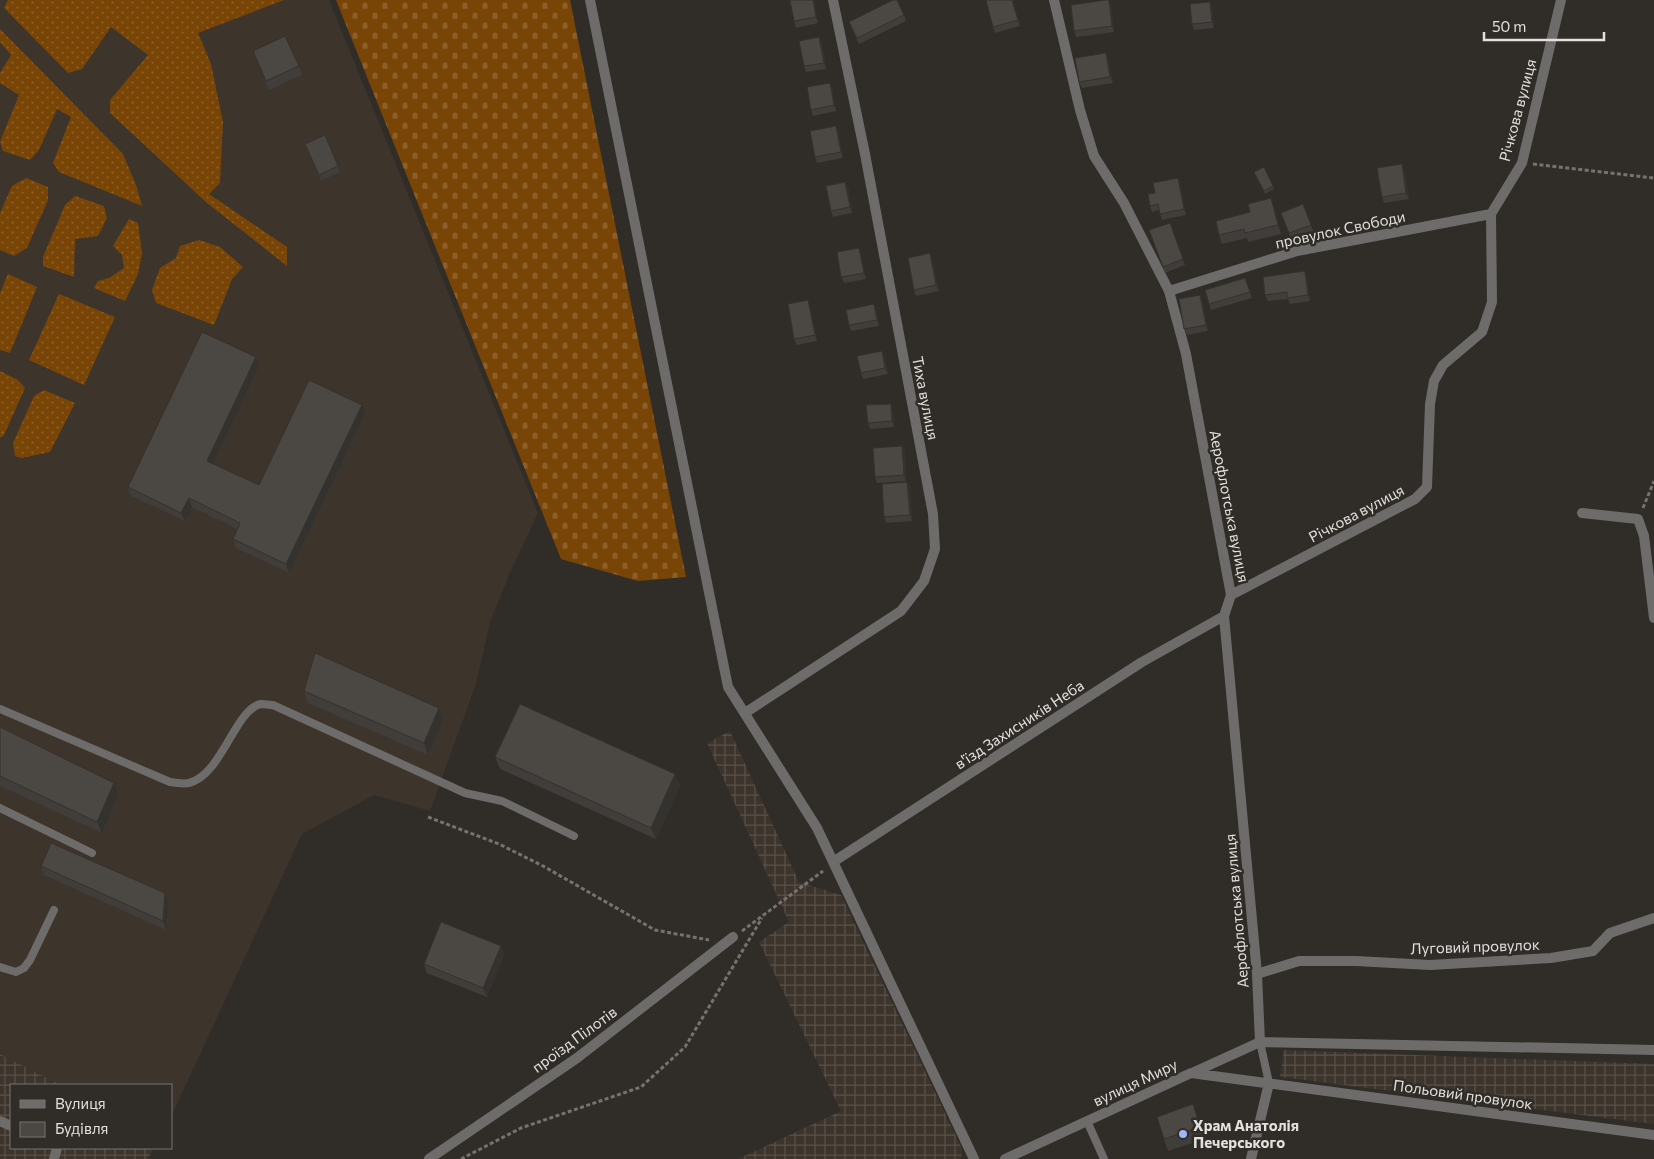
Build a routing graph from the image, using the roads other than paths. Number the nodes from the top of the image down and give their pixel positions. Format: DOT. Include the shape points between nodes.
graph roads {
  1 [pos="590,0"];
  2 [pos="832,0"];
  3 [pos="1054,0"];
  4 [pos="1561,0"];
  5 [pos="1491,214"];
  6 [pos="1169,291"];
  7 [pos="1582,513"];
  8 [pos="1231,595"];
  9 [pos="1224,616"];
  10 [pos="1654,618"];
  11 [pos="0,710"];
  12 [pos="744,713"];
  13 [pos="0,808"];
  14 [pos="574,836"];
  15 [pos="92,852"];
  16 [pos="833,862"];
  17 [pos="54,910"];
  18 [pos="1654,918"];
  19 [pos="733,937"];
  20 [pos="0,967"];
  21 [pos="1257,974"];
  22 [pos="1260,1042"];
  23 [pos="1654,1050"];
  24 [pos="1191,1073"];
  25 [pos="1269,1083"];
  26 [pos="1087,1121"];
  27 [pos="1654,1136"];
  28 [pos="429,1159"];
  29 [pos="974,1159"];
  30 [pos="1005,1159"];
  31 [pos="1104,1159"];
  32 [pos="1251,1159"];
  1 -- 12 [label="street" via="728,687"];
  2 -- 12 [label="street, Тиха вулиця" via="865,154 933,514 935,549 924,581 901,611"];
  3 -- 6 [label="street, Аерофлотська вулиця" via="1094,156 1124,203"];
  4 -- 5 [label="street, Річкова вулиця" via="1522,163"];
  5 -- 6 [label="street, провулок Свободи" via="1297,251"];
  5 -- 8 [label="street, Річкова вулиця" via="1492,302 1482,332 1444,366 1434,381 1426,487 1415,499"];
  6 -- 8 [label="street, Аерофлотська вулиця" via="1186,354"];
  7 -- 10 [label="street" via="1638,518 1644,536"];
  8 -- 9 [label="street, Аерофлотська вулиця"];
  9 -- 16 [label="street, в'їзд Захисників Неба" via="1142,662"];
  9 -- 21 [label="street, Аерофлотська вулиця"];
  11 -- 14 [label="lane" via="170,782 189,783 204,776 249,712 260,704 273,705 465,794 502,801"];
  12 -- 16 [label="street" via="817,828"];
  13 -- 15 [label="lane"];
  16 -- 29 [label="street"];
  17 -- 20 [label="lane" via="24,968 16,972"];
  18 -- 21 [label="street, Луговий провулок" via="1610,933 1594,951 1551,958 1430,965 1299,961"];
  19 -- 28 [label="street, проїзд Пілотів" via="577,1058"];
  21 -- 22 [label="street, Аерофлотська вулиця"];
  22 -- 23 [label="street"];
  22 -- 24 [label="street"];
  22 -- 25 [label="lane"];
  24 -- 25 [label="street, вулиця Миру"];
  24 -- 26 [label="street, вулиця Миру"];
  25 -- 27 [label="street, Польовий провулок"];
  25 -- 32 [label="street"];
  26 -- 30 [label="street, вулиця Миру"];
  26 -- 31 [label="lane"];
}
